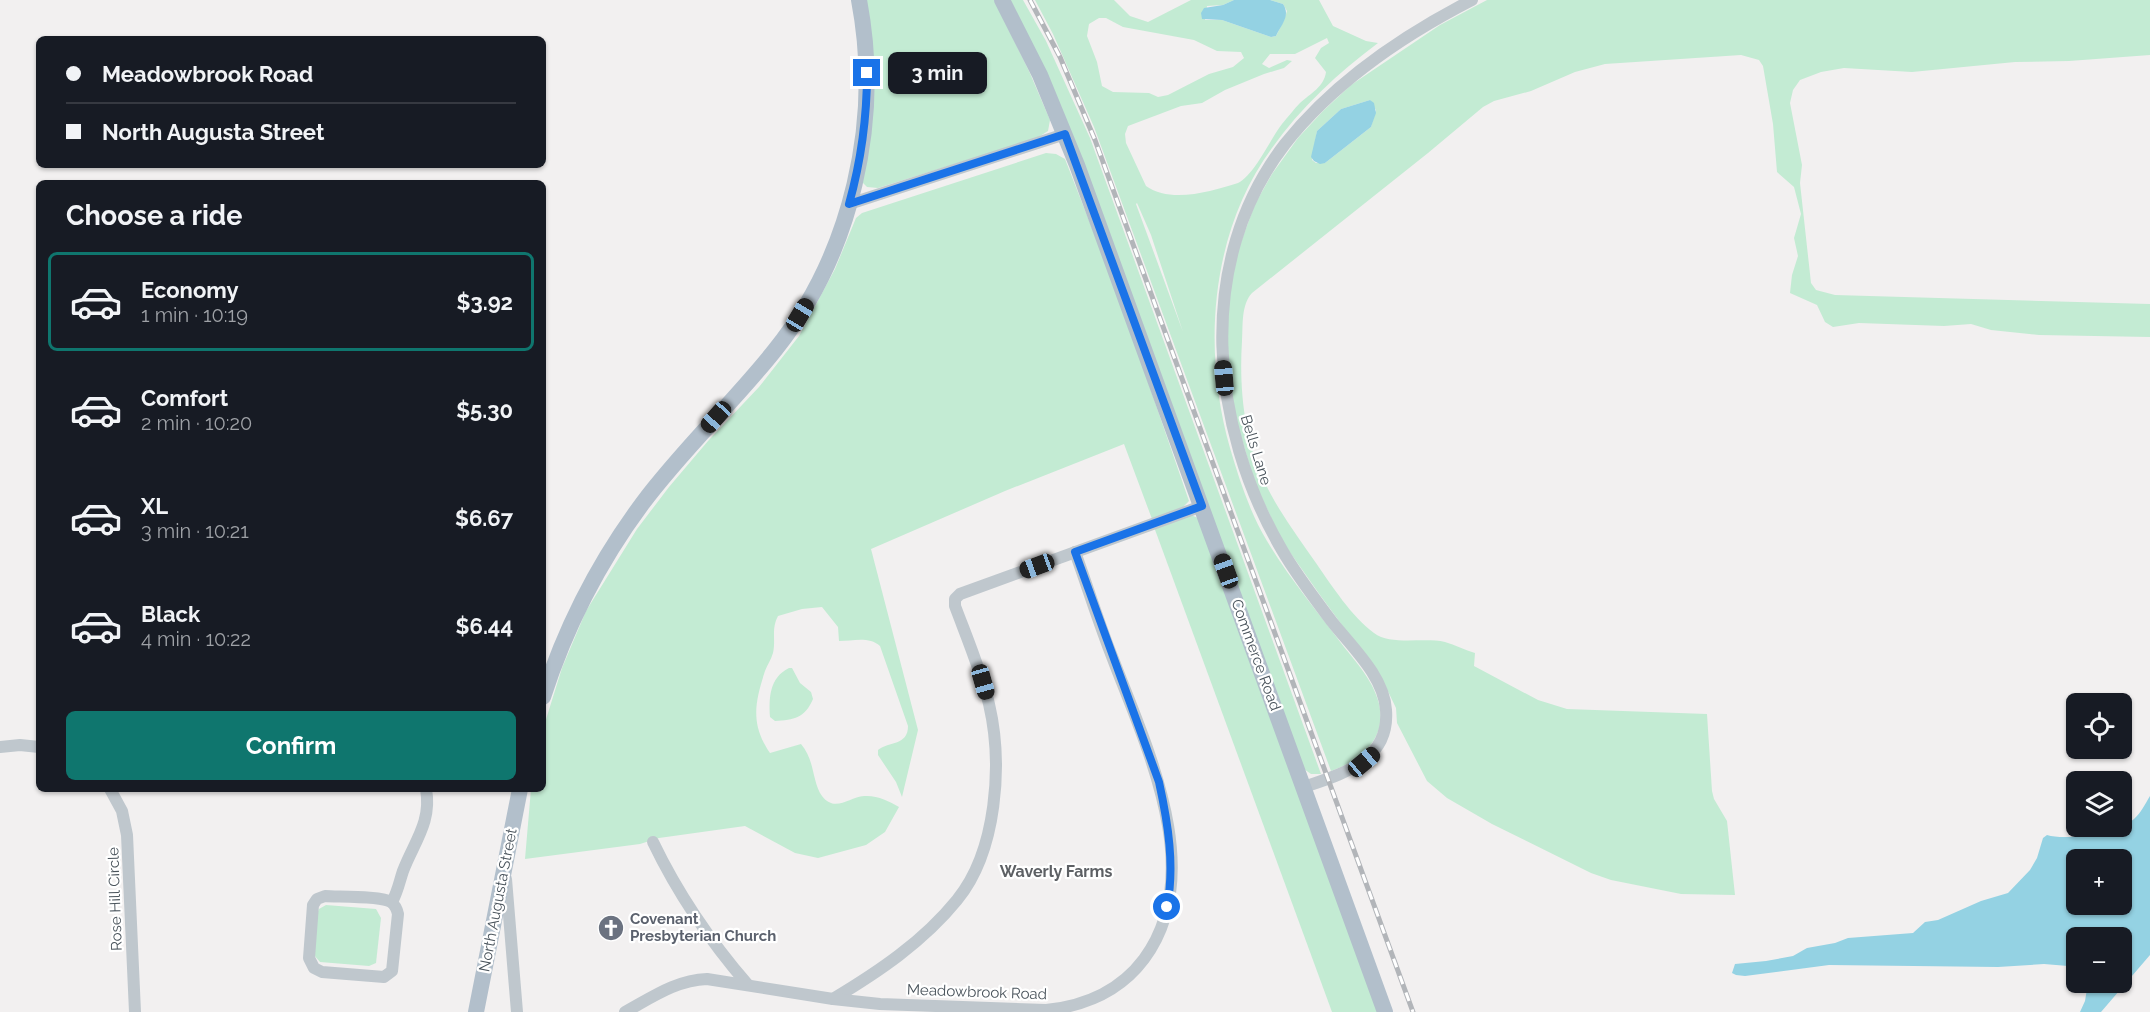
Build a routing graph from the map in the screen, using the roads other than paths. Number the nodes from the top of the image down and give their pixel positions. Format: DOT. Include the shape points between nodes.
graph roads {
  1 [pos="859,0"];
  2 [pos="1002,0"];
  3 [pos="1472,0"];
  4 [pos="1065,134"];
  5 [pos="849,204"];
  6 [pos="1202,506"];
  7 [pos="1075,552"];
  8 [pos="546,671"];
  9 [pos="0,747"];
  10 [pos="36,747"];
  11 [pos="1304,787"];
  12 [pos="112,792"];
  13 [pos="426,792"];
  14 [pos="519,792"];
  15 [pos="653,842"];
  16 [pos="505,867"];
  17 [pos="392,902"];
  18 [pos="748,985"];
  19 [pos="833,999"];
  20 [pos="135,1012"];
  21 [pos="477,1012"];
  22 [pos="517,1012"];
  23 [pos="625,1012"];
  24 [pos="1385,1012"];
  1 -- 5 [label="main road" via="866,54 866,104 862,147"];
  2 -- 4 [label="main road, Commerce Road"];
  3 -- 11 [label="street, Bells Lane" via="1389,50 1311,114 1284,147 1254,195 1230,265 1223,306 1222,360 1229,414 1244,468 1281,550 1377,681 1386,707 1382,739 1373,753 1350,770"];
  4 -- 5 [label="street"];
  4 -- 6 [label="main road, Commerce Road"];
  5 -- 8 [label="main road" via="834,248 800,315 776,350 635,514 596,576"];
  6 -- 7 [label="street"];
  6 -- 11 [label="main road, Commerce Road"];
  7 -- 19 [label="street" via="955,599 986,692 994,730 996,784 985,840 956,902 896,959"];
  7 -- 19 [label="street, Meadowbrook Road" via="1150,756 1165,810 1170,886 1165,918 1155,940 1140,964 1117,986 1091,1000 1060,1009"];
  9 -- 10 [label="street"];
  11 -- 24 [label="main road, Commerce Road"];
  12 -- 20 [label="street, Rose Hill Circle" via="122,812 127,835"];
  13 -- 17 [label="street" via="425,824"];
  14 -- 16 [label="main road, North Augusta Street"];
  15 -- 18 [label="street" via="688,906"];
  16 -- 21 [label="main road, North Augusta Street"];
  16 -- 22 [label="street"];
  17 -- 17 [label="street" via="325,896 317,899 312,913 309,957 314,968 384,977 392,971 398,914"];
  18 -- 19 [label="street, Meadowbrook Road"];
  18 -- 23 [label="street, Meadowbrook Road" via="692,980 670,987"];
}
